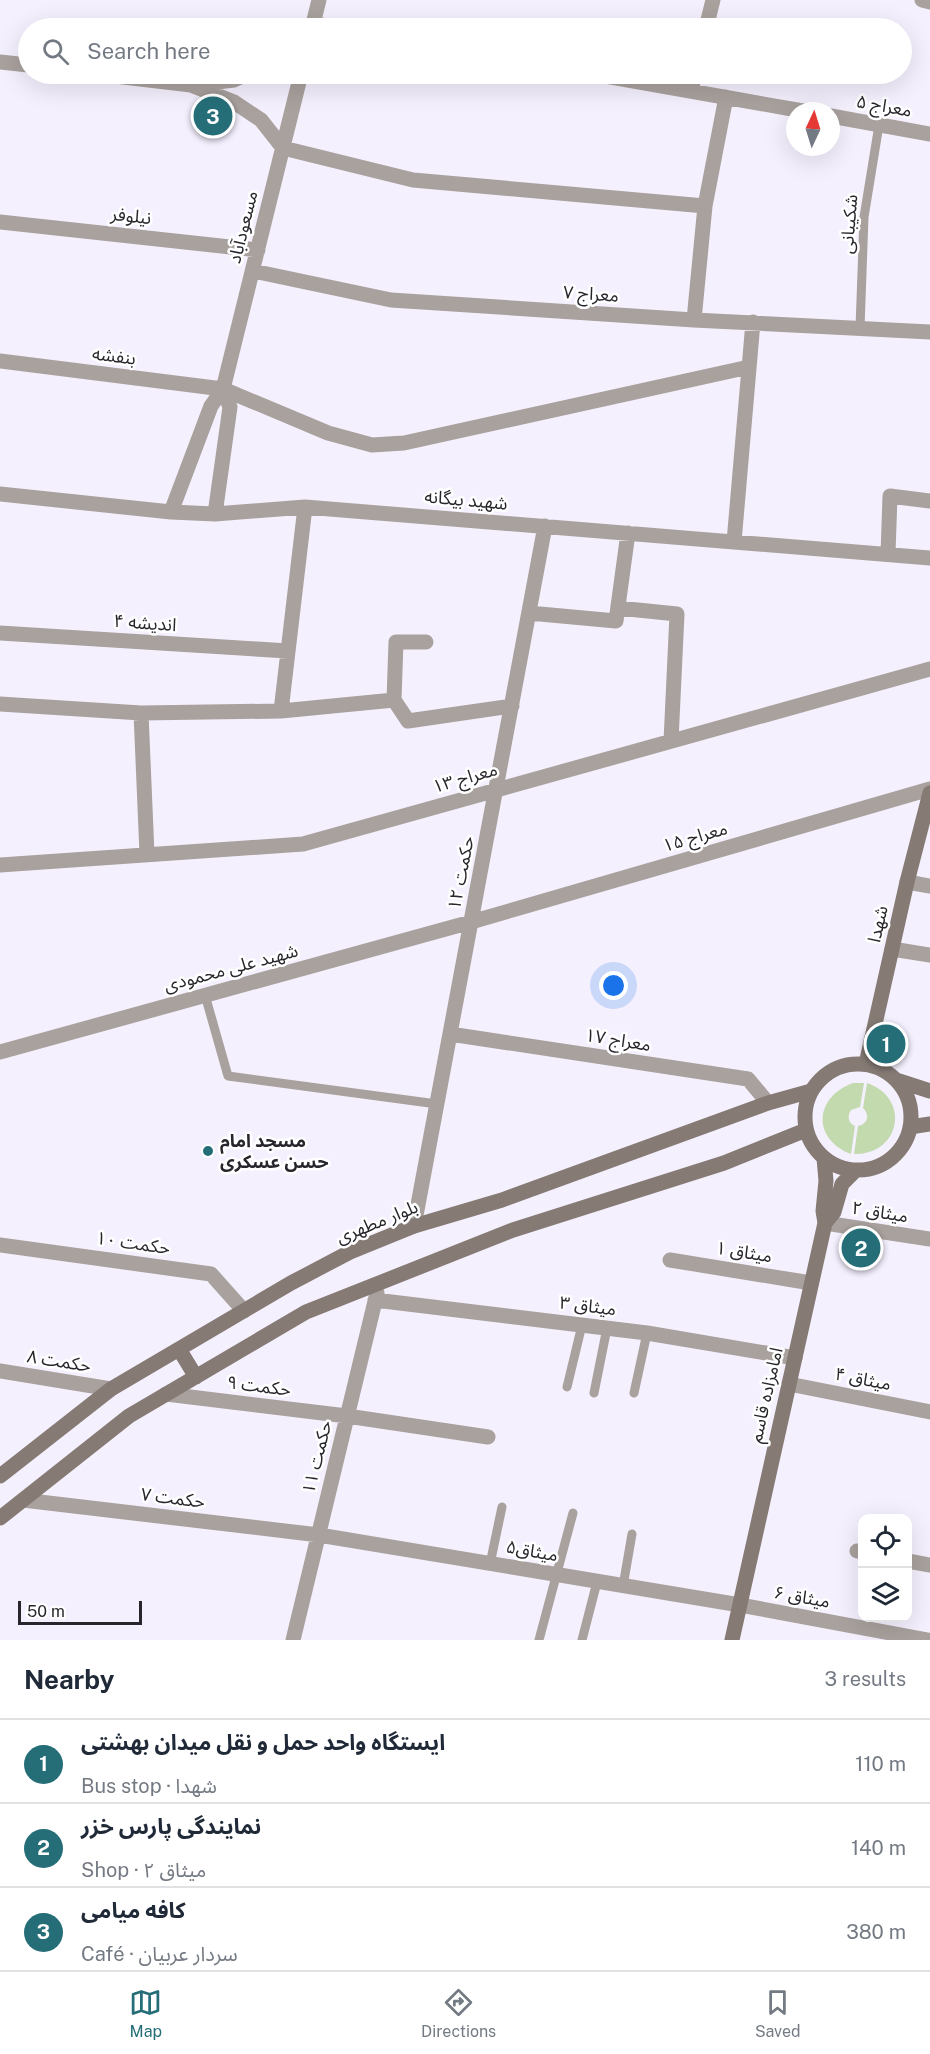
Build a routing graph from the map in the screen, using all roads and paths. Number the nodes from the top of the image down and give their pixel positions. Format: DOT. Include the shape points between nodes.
graph roads {
  1 [pos="319,0"];
  2 [pos="713,0"];
  3 [pos="922,0"];
  4 [pos="930,2"];
  5 [pos="314,18"];
  6 [pos="708,18"];
  7 [pos="0,62"];
  8 [pos="18,64"];
  9 [pos="183,84"];
  10 [pos="200,84"];
  11 [pos="299,84"];
  12 [pos="651,84"];
  13 [pos="693,84"];
  14 [pos="191,85"];
  15 [pos="691,91"];
  16 [pos="726,97"];
  17 [pos="786,108"];
  18 [pos="840,118"];
  19 [pos="879,125"];
  20 [pos="930,134"];
  21 [pos="283,147"];
  22 [pos="705,206"];
  23 [pos="0,222"];
  24 [pos="258,250"];
  25 [pos="252,271"];
  26 [pos="694,320"];
  27 [pos="753,322"];
  28 [pos="860,328"];
  29 [pos="930,332"];
  30 [pos="0,361"];
  31 [pos="749,367"];
  32 [pos="223,389"];
  33 [pos="0,494"];
  34 [pos="930,501"];
  35 [pos="305,507"];
  36 [pos="171,512"];
  37 [pos="215,514"];
  38 [pos="545,526"];
  39 [pos="628,533"];
  40 [pos="734,542"];
  41 [pos="888,554"];
  42 [pos="930,558"];
  43 [pos="618,608"];
  44 [pos="529,614"];
  45 [pos="0,633"];
  46 [pos="426,642"];
  47 [pos="288,651"];
  48 [pos="930,669"];
  49 [pos="394,700"];
  50 [pos="0,704"];
  51 [pos="512,706"];
  52 [pos="281,711"];
  53 [pos="141,713"];
  54 [pos="671,741"];
  55 [pos="496,790"];
  56 [pos="930,791"];
  57 [pos="147,855"];
  58 [pos="0,865"];
  59 [pos="907,882"];
  60 [pos="930,886"];
  61 [pos="471,922"];
  62 [pos="892,949"];
  63 [pos="930,955"];
  64 [pos="205,996"];
  65 [pos="450,1034"];
  66 [pos="0,1052"];
  67 [pos="866,1064"];
  68 [pos="896,1080"];
  69 [pos="811,1090"];
  70 [pos="930,1091"];
  71 [pos="768,1103"];
  72 [pos="437,1104"];
  73 [pos="930,1124"];
  74 [pos="910,1127"];
  75 [pos="806,1130"];
  76 [pos="824,1158"];
  77 [pos="856,1170"];
  78 [pos="825,1223"];
  79 [pos="414,1226"];
  80 [pos="930,1239"];
  81 [pos="0,1245"];
  82 [pos="670,1260"];
  83 [pos="379,1283"];
  84 [pos="811,1283"];
  85 [pos="375,1300"];
  86 [pos="244,1311"];
  87 [pos="582,1325"];
  88 [pos="606,1328"];
  89 [pos="647,1333"];
  90 [pos="179,1349"];
  91 [pos="795,1358"];
  92 [pos="0,1371"];
  93 [pos="195,1377"];
  94 [pos="789,1384"];
  95 [pos="567,1387"];
  96 [pos="111,1389"];
  97 [pos="594,1393"];
  98 [pos="634,1393"];
  99 [pos="166,1394"];
  100 [pos="930,1412"];
  101 [pos="347,1416"];
  102 [pos="488,1437"];
  103 [pos="0,1476"];
  104 [pos="23,1500"];
  105 [pos="502,1507"];
  106 [pos="573,1513"];
  107 [pos="0,1518"];
  108 [pos="632,1534"];
  109 [pos="319,1535"];
  110 [pos="912,1562"];
  111 [pos="490,1564"];
  112 [pos="930,1565"];
  113 [pos="557,1575"];
  114 [pos="597,1582"];
  115 [pos="623,1586"];
  116 [pos="740,1605"];
  117 [pos="294,1640"];
  118 [pos="539,1640"];
  119 [pos="582,1640"];
  120 [pos="732,1640"];
  121 [pos="928,1640"];
  1 -- 5 [label="street"];
  2 -- 6 [label="street"];
  3 -- 4 [label="street"];
  7 -- 8 [label="street"];
  9 -- 14 [label="street"];
  10 -- 14 [label="street"];
  11 -- 21 [label="street, مسعودآباد"];
  12 -- 15 [label="street"];
  13 -- 15 [label="street"];
  14 -- 21 [label="street" via="234,102 261,120"];
  15 -- 16 [label="street"];
  16 -- 17 [label="street"];
  16 -- 22 [label="street"];
  18 -- 19 [label="street, معراج ۵"];
  19 -- 20 [label="street, معراج ۵"];
  19 -- 28 [label="lane, شکیبانی" via="864,217"];
  21 -- 22 [label="street" via="413,180"];
  21 -- 24 [label="street, مسعودآباد"];
  22 -- 26 [label="street"];
  23 -- 24 [label="street, نیلوفر"];
  24 -- 25 [label="street, مسعودآباد"];
  25 -- 26 [label="street, معراج ۷" via="391,300"];
  25 -- 32 [label="street, مسعودآباد"];
  26 -- 27 [label="street, معراج ۷"];
  27 -- 28 [label="street, معراج ۷"];
  27 -- 31 [label="street"];
  28 -- 29 [label="street, معراج ۷"];
  30 -- 32 [label="street, بنفشه"];
  31 -- 32 [label="street, بنفشه" via="404,443 372,445 328,433"];
  31 -- 40 [label="street"];
  32 -- 36 [label="street, مسعودآباد" via="211,406"];
  32 -- 37 [label="street, مسعودآباد" via="230,407"];
  33 -- 36 [label="street, شهید بیگانه"];
  34 -- 41 [label="street" via="890,496"];
  35 -- 37 [label="street, شهید بیگانه"];
  35 -- 38 [label="street, شهید بیگانه"];
  35 -- 47 [label="street"];
  36 -- 37 [label="street, شهید بیگانه"];
  38 -- 39 [label="street, شهید بیگانه"];
  38 -- 44 [label="street, حکمت ۱۲"];
  39 -- 40 [label="street, شهید بیگانه"];
  39 -- 43 [label="street"];
  40 -- 41 [label="street, شهید بیگانه"];
  41 -- 42 [label="street, شهید بیگانه"];
  43 -- 44 [label="street" via="616,621"];
  43 -- 54 [label="street" via="677,614"];
  44 -- 51 [label="street, حکمت ۱۲"];
  45 -- 47 [label="street, اندیشه ۴"];
  46 -- 49 [label="street" via="396,642"];
  47 -- 52 [label="street"];
  48 -- 54 [label="street, معراج ۱۳"];
  49 -- 51 [label="street" via="408,721"];
  49 -- 52 [label="street"];
  50 -- 53 [label="street"];
  51 -- 55 [label="street, حکمت ۱۲"];
  52 -- 53 [label="street"];
  53 -- 57 [label="street"];
  54 -- 55 [label="street, معراج ۱۳"];
  55 -- 57 [label="street, معراج ۱۳" via="303,844"];
  55 -- 61 [label="street, حکمت ۱۲"];
  56 -- 59 [label="street, شهدا"];
  56 -- 61 [label="street, معراج ۱۵"];
  57 -- 58 [label="street, معراج ۱۳"];
  59 -- 60 [label="street"];
  59 -- 62 [label="street, شهدا"];
  61 -- 64 [label="street, شهید علی محمودی"];
  61 -- 65 [label="street, حکمت ۱۲"];
  62 -- 63 [label="street"];
  62 -- 67 [label="street, شهدا"];
  64 -- 66 [label="street, شهید علی محمودی"];
  64 -- 72 [label="lane" via="228,1076"];
  65 -- 71 [label="street, معراج ۱۷" via="748,1079"];
  65 -- 72 [label="street, حکمت ۱۲"];
  67 -- 68 [label="street"];
  67 -- 69 [label="street" via="839,1067"];
  68 -- 70 [label="street"];
  68 -- 74 [label="street" via="906,1094"];
  69 -- 71 [label="street, بلوار مطهری"];
  69 -- 75 [label="street" via="804,1116"];
  71 -- 79 [label="street, بلوار مطهری" via="502,1200"];
  72 -- 79 [label="street, حکمت ۱۲"];
  73 -- 74 [label="street"];
  74 -- 77 [label="street" via="891,1158"];
  75 -- 76 [label="street"];
  75 -- 83 [label="street" via="724,1163 513,1230"];
  76 -- 77 [label="street"];
  76 -- 78 [label="street, امامزاده قاسم"];
  77 -- 78 [label="street" via="842,1184 834,1212"];
  78 -- 80 [label="street, میثاق ۲"];
  78 -- 84 [label="street, امامزاده قاسم"];
  79 -- 86 [label="street, بلوار مطهری" via="350,1252"];
  81 -- 86 [label="street, حکمت ۱۰" via="211,1274"];
  82 -- 84 [label="street, میثاق ۱"];
  83 -- 85 [label="street, حکمت ۱۱"];
  83 -- 93 [label="street" via="306,1312"];
  84 -- 91 [label="street, امامزاده قاسم"];
  85 -- 87 [label="street, میثاق ۳"];
  85 -- 101 [label="street, حکمت ۱۱"];
  86 -- 90 [label="street, بلوار مطهری"];
  87 -- 88 [label="street, میثاق ۳"];
  87 -- 95 [label="lane"];
  88 -- 89 [label="street, میثاق ۳"];
  88 -- 97 [label="lane"];
  89 -- 91 [label="street, میثاق ۳"];
  89 -- 98 [label="lane"];
  90 -- 93 [label="street"];
  90 -- 96 [label="street, بلوار مطهری"];
  91 -- 94 [label="street, امامزاده قاسم"];
  92 -- 96 [label="street, حکمت ۸"];
  93 -- 99 [label="street"];
  94 -- 100 [label="street, میثاق ۴"];
  94 -- 116 [label="street, امامزاده قاسم"];
  96 -- 103 [label="street, بلوار مطهری"];
  99 -- 101 [label="street, حکمت ۹"];
  99 -- 104 [label="street" via="129,1416"];
  101 -- 102 [label="street, حکمت ۹"];
  101 -- 109 [label="street, حکمت ۱۱"];
  104 -- 107 [label="street"];
  104 -- 109 [label="street, حکمت ۷"];
  105 -- 111 [label="lane"];
  106 -- 113 [label="lane"];
  108 -- 115 [label="lane"];
  109 -- 111 [label="street, میثاق۵"];
  109 -- 117 [label="street, حکمت ۱۱"];
  110 -- 112 [label="street"];
  111 -- 113 [label="street, میثاق۵"];
  113 -- 114 [label="street, میثاق۵"];
  113 -- 118 [label="lane"];
  114 -- 115 [label="street, میثاق۵"];
  114 -- 119 [label="lane"];
  115 -- 116 [label="street, میثاق۵"];
  116 -- 120 [label="street, امامزاده قاسم"];
  116 -- 121 [label="street, میثاق ۶"];
}
